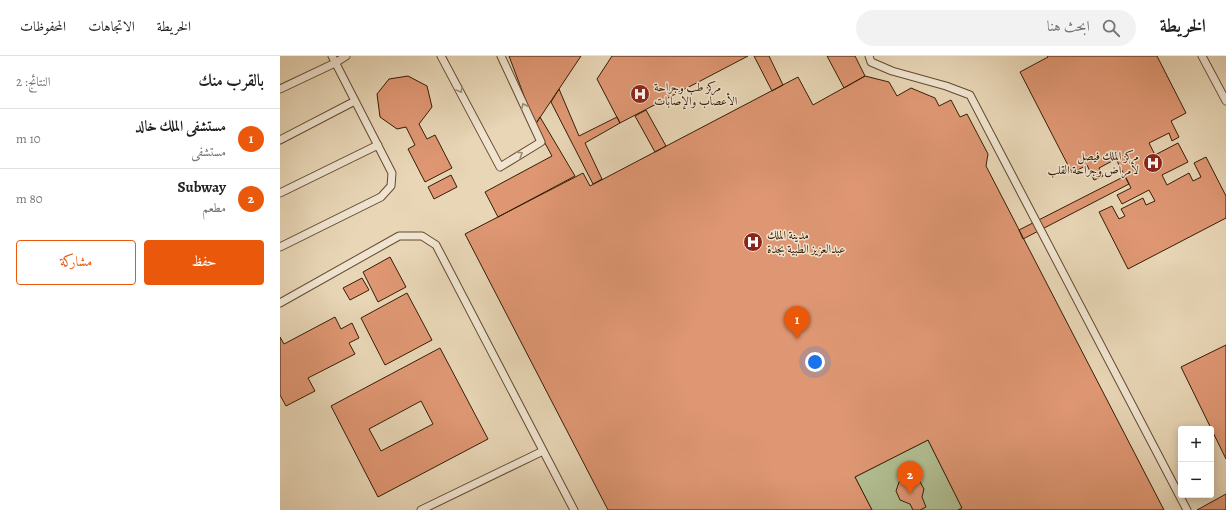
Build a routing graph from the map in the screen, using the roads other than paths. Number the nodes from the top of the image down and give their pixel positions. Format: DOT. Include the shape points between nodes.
graph roads {
  1 [pos="346,56"];
  2 [pos="441,56"];
  3 [pos="501,56"];
  4 [pos="868,56"];
  5 [pos="1202,56"];
  6 [pos="334,59"];
  7 [pos="280,89"];
  8 [pos="355,101"];
  9 [pos="1226,101"];
  10 [pos="280,140"];
  11 [pos="378,144"];
  12 [pos="280,193"];
  13 [pos="280,247"];
  14 [pos="280,303"];
  15 [pos="543,451"];
  16 [pos="421,510"];
  17 [pos="574,510"];
  18 [pos="1187,510"];
  1 -- 6 [label="lane"];
  2 -- 3 [label="lane, one-way" via="500,167 541,142"];
  4 -- 18 [label="lane" via="871,62 892,71 970,95"];
  5 -- 9 [label="lane"];
  6 -- 7 [label="lane"];
  6 -- 8 [label="lane"];
  8 -- 10 [label="lane"];
  8 -- 11 [label="lane"];
  11 -- 12 [label="lane"];
  11 -- 13 [label="lane" via="392,173 391,186 381,197"];
  14 -- 15 [label="lane" via="399,236 422,236 436,245"];
  15 -- 16 [label="lane"];
  15 -- 17 [label="lane"];
}
